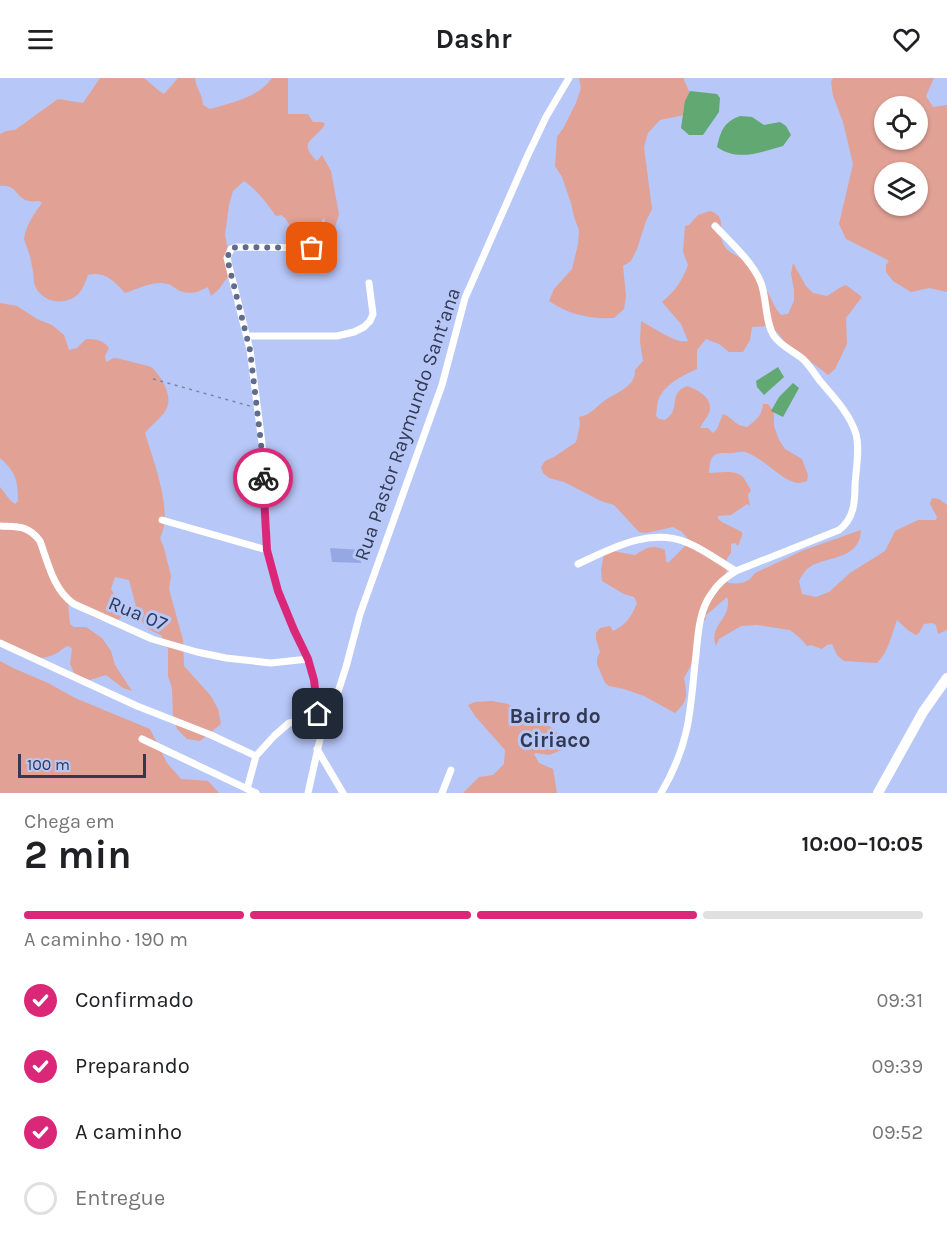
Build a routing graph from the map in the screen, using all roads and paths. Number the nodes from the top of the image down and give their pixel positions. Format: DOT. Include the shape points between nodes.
graph roads {
  1 [pos="569,78"];
  2 [pos="715,226"];
  3 [pos="330,248"];
  4 [pos="369,283"];
  5 [pos="247,336"];
  6 [pos="153,379"];
  7 [pos="257,407"];
  8 [pos="162,520"];
  9 [pos="0,526"];
  10 [pos="267,550"];
  11 [pos="578,564"];
  12 [pos="736,571"];
  13 [pos="0,643"];
  14 [pos="308,659"];
  15 [pos="947,678"];
  16 [pos="318,714"];
  17 [pos="322,730"];
  18 [pos="142,739"];
  19 [pos="317,749"];
  20 [pos="256,756"];
  21 [pos="451,770"];
  22 [pos="247,789"];
  23 [pos="256,793"];
  24 [pos="308,793"];
  25 [pos="344,793"];
  26 [pos="442,793"];
  27 [pos="662,793"];
  28 [pos="878,793"];
  1 -- 17 [label="street, Rua Pastor Raymundo Sant’ana" via="527,157 465,298 442,385"];
  2 -- 12 [label="street" via="760,279 774,336 805,361 839,404 856,433 857,444 855,495 845,526"];
  3 -- 5 [label="street" via="231,249 227,258"];
  4 -- 5 [label="street" via="373,314 364,327 354,332 337,336"];
  5 -- 7 [label="street"];
  6 -- 7 [label="path"];
  7 -- 10 [label="street"];
  8 -- 10 [label="street"];
  9 -- 14 [label="street, Rua 07" via="25,528 35,535 66,599 152,639 253,662"];
  10 -- 14 [label="street" via="278,591"];
  11 -- 12 [label="street" via="646,537 677,539"];
  12 -- 27 [label="street" via="711,594 703,612 686,731"];
  13 -- 20 [label="street"];
  14 -- 16 [label="street"];
  15 -- 28 [label="street" via="923,712"];
  16 -- 17 [label="street"];
  16 -- 20 [label="street" via="289,723"];
  17 -- 19 [label="street, Rua Pastor Raymundo Sant’ana"];
  18 -- 22 [label="street"];
  19 -- 24 [label="street, Rua Pastor Raymundo Sant’ana"];
  19 -- 25 [label="street"];
  20 -- 22 [label="street"];
  21 -- 26 [label="street"];
  22 -- 23 [label="street"];
}
